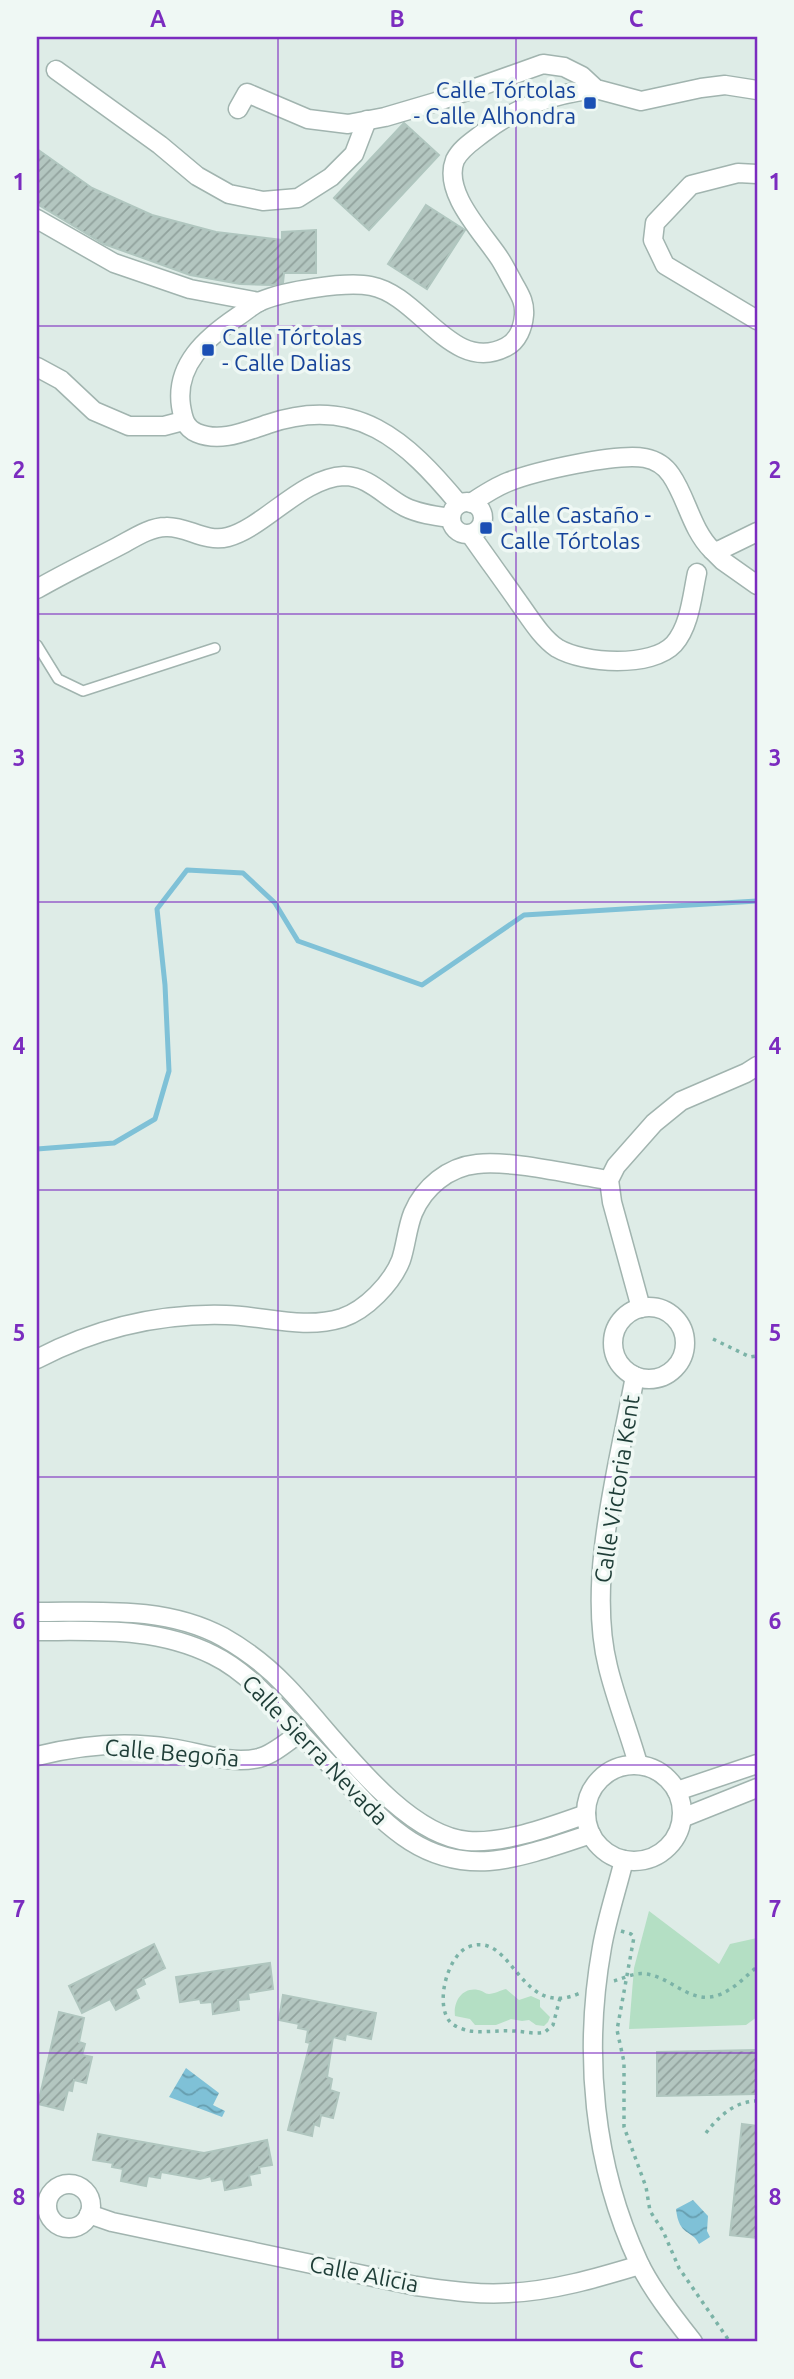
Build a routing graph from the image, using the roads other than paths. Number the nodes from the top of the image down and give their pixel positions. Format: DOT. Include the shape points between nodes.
graph roads {
  1 [pos="56,70"];
  2 [pos="597,89"];
  3 [pos="757,90"];
  4 [pos="239,109"];
  5 [pos="367,120"];
  6 [pos="757,174"];
  7 [pos="37,219"];
  8 [pos="259,302"];
  9 [pos="757,320"];
  10 [pos="37,368"];
  11 [pos="183,421"];
  12 [pos="460,508"];
  13 [pos="757,532"];
  14 [pos="470,534"];
  15 [pos="712,550"];
  16 [pos="697,573"];
  17 [pos="757,585"];
  18 [pos="37,589"];
  19 [pos="37,645"];
  20 [pos="215,648"];
  21 [pos="757,1066"];
  22 [pos="609,1180"];
  23 [pos="640,1308"];
  24 [pos="37,1359"];
  25 [pos="635,1376"];
  26 [pos="37,1612"];
  27 [pos="37,1631"];
  28 [pos="300,1732"];
  29 [pos="37,1756"];
  30 [pos="757,1764"];
  31 [pos="638,1765"];
  32 [pos="757,1788"];
  33 [pos="677,1791"];
  34 [pos="586,1814"];
  35 [pos="682,1818"];
  36 [pos="591,1834"];
  37 [pos="624,1860"];
  38 [pos="89,2214"];
  39 [pos="640,2265"];
  40 [pos="693,2342"];
  1 -- 5 [label="street" via="197,176 229,194 263,201 298,198 331,177 354,154"];
  2 -- 3 [label="street" via="642,101 725,85"];
  2 -- 5 [label="street" via="564,67 543,64 436,102"];
  2 -- 8 [label="street" via="538,101 505,116 456,159 452,173 456,191 525,304 523,324 513,344 495,353 469,352 390,292 370,285 316,287"];
  4 -- 5 [label="street" via="247,93 308,119 348,124"];
  6 -- 9 [label="street" via="737,173 691,185 655,223 653,240 665,265"];
  7 -- 8 [label="street" via="114,263 190,289"];
  8 -- 11 [label="street" via="204,341 188,362 180,396"];
  10 -- 11 [label="street" via="61,380 94,411 129,426"];
  11 -- 12 [label="street" via="196,433 220,438 289,416 321,412 350,417 383,432 412,454"];
  12 -- 14 [label="street" via="452,523"];
  12 -- 14 [label="street" via="481,509 483,519"];
  12 -- 15 [label="street" via="491,489 536,472 646,458 671,475"];
  12 -- 18 [label="street" via="429,515 405,507 364,481 332,478 228,537 210,539 166,527 147,532"];
  13 -- 15 [label="street"];
  14 -- 16 [label="street" via="540,632 558,648 590,658 653,658 673,644 685,624"];
  15 -- 17 [label="street"];
  19 -- 20 [label="lane" via="58,679 83,691"];
  21 -- 22 [label="street" via="681,1101 632,1145"];
  22 -- 23 [label="street"];
  22 -- 24 [label="street" via="476,1164 438,1179 423,1195 400,1262 368,1302 345,1317 321,1323 228,1315 149,1320 66,1344"];
  23 -- 25 [label="street, Calle Victoria Kent" via="622,1320 613,1340 618,1362"];
  23 -- 25 [label="street, Calle Victoria Kent" via="661,1309 677,1321 684,1351 665,1375"];
  25 -- 31 [label="street, Calle Victoria Kent" via="600,1582 607,1666"];
  26 -- 34 [label="street, Calle Sierra Nevada" via="156,1615 190,1622 224,1638 285,1685 396,1807 445,1836 490,1840"];
  27 -- 28 [label="street, Calle Sierra Nevada" via="114,1631 182,1642 243,1674"];
  28 -- 29 [label="street, Calle Begoña" via="263,1757 245,1760 130,1745"];
  28 -- 36 [label="street, Calle Sierra Nevada" via="382,1821 439,1856 491,1861"];
  30 -- 33 [label="street"];
  31 -- 33 [label="street" via="657,1770"];
  31 -- 34 [label="street" via="604,1774 590,1792"];
  32 -- 35 [label="street"];
  33 -- 35 [label="street"];
  34 -- 36 [label="street"];
  35 -- 37 [label="street" via="666,1849 648,1859"];
  36 -- 37 [label="street" via="598,1845"];
  37 -- 39 [label="street" via="602,1946 592,2062 602,2155"];
  38 -- 39 [label="street, Calle Alicia" via="416,2286 457,2291 507,2293 553,2288"];
  39 -- 40 [label="street"];
}
